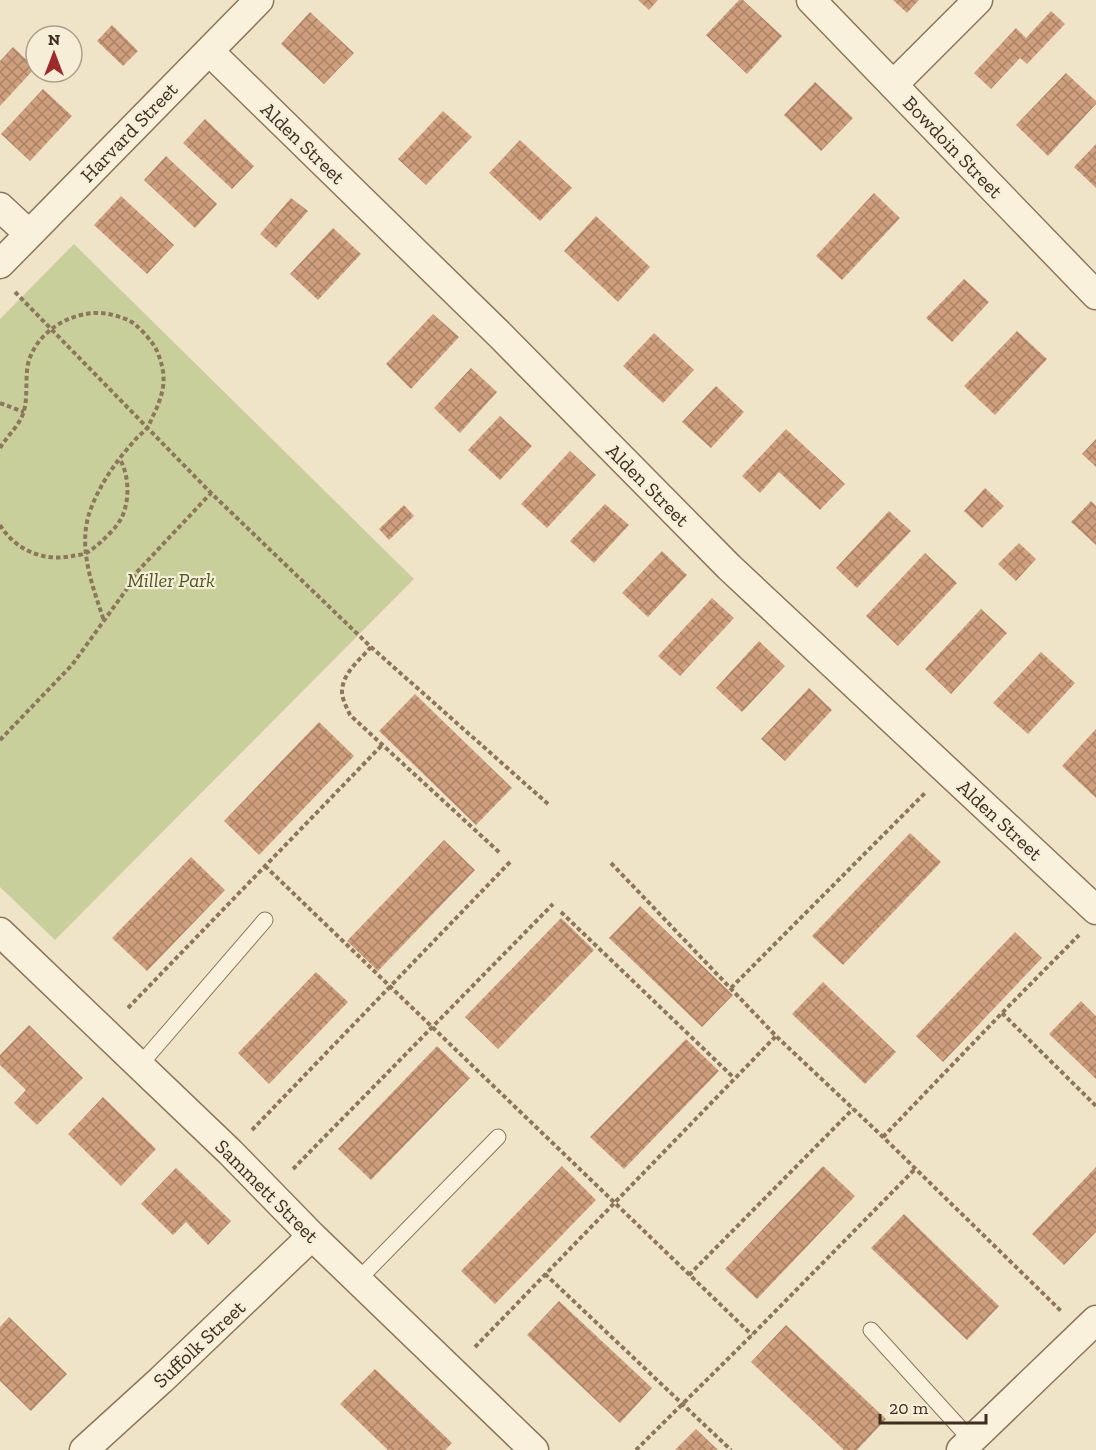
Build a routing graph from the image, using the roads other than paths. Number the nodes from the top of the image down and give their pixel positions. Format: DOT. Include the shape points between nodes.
graph roads {
  1 [pos="258,0"];
  2 [pos="811,0"];
  3 [pos="978,0"];
  4 [pos="209,51"];
  5 [pos="893,85"];
  6 [pos="0,207"];
  7 [pos="29,234"];
  8 [pos="0,264"];
  9 [pos="1096,295"];
  10 [pos="1096,910"];
  11 [pos="265,920"];
  12 [pos="0,932"];
  13 [pos="139,1066"];
  14 [pos="498,1137"];
  15 [pos="312,1236"];
  16 [pos="357,1280"];
  17 [pos="1089,1326"];
  18 [pos="871,1330"];
  19 [pos="966,1445"];
  20 [pos="84,1450"];
  21 [pos="534,1450"];
  1 -- 4 [label="street, Harvard Street"];
  2 -- 5 [label="street, Bowdoin Street"];
  3 -- 5 [label="street"];
  4 -- 7 [label="street, Harvard Street"];
  4 -- 10 [label="street, Alden Street" via="500,335 729,567"];
  5 -- 9 [label="street, Bowdoin Street"];
  6 -- 7 [label="street"];
  7 -- 8 [label="street, Harvard Street"];
  11 -- 13 [label="lane"];
  12 -- 13 [label="street, Sammett Street"];
  13 -- 15 [label="street, Sammett Street"];
  14 -- 16 [label="lane"];
  15 -- 16 [label="street, Sammett Street"];
  15 -- 20 [label="street, Suffolk Street"];
  16 -- 21 [label="street, Sammett Street"];
  17 -- 19 [label="street"];
  18 -- 19 [label="lane"];
}
